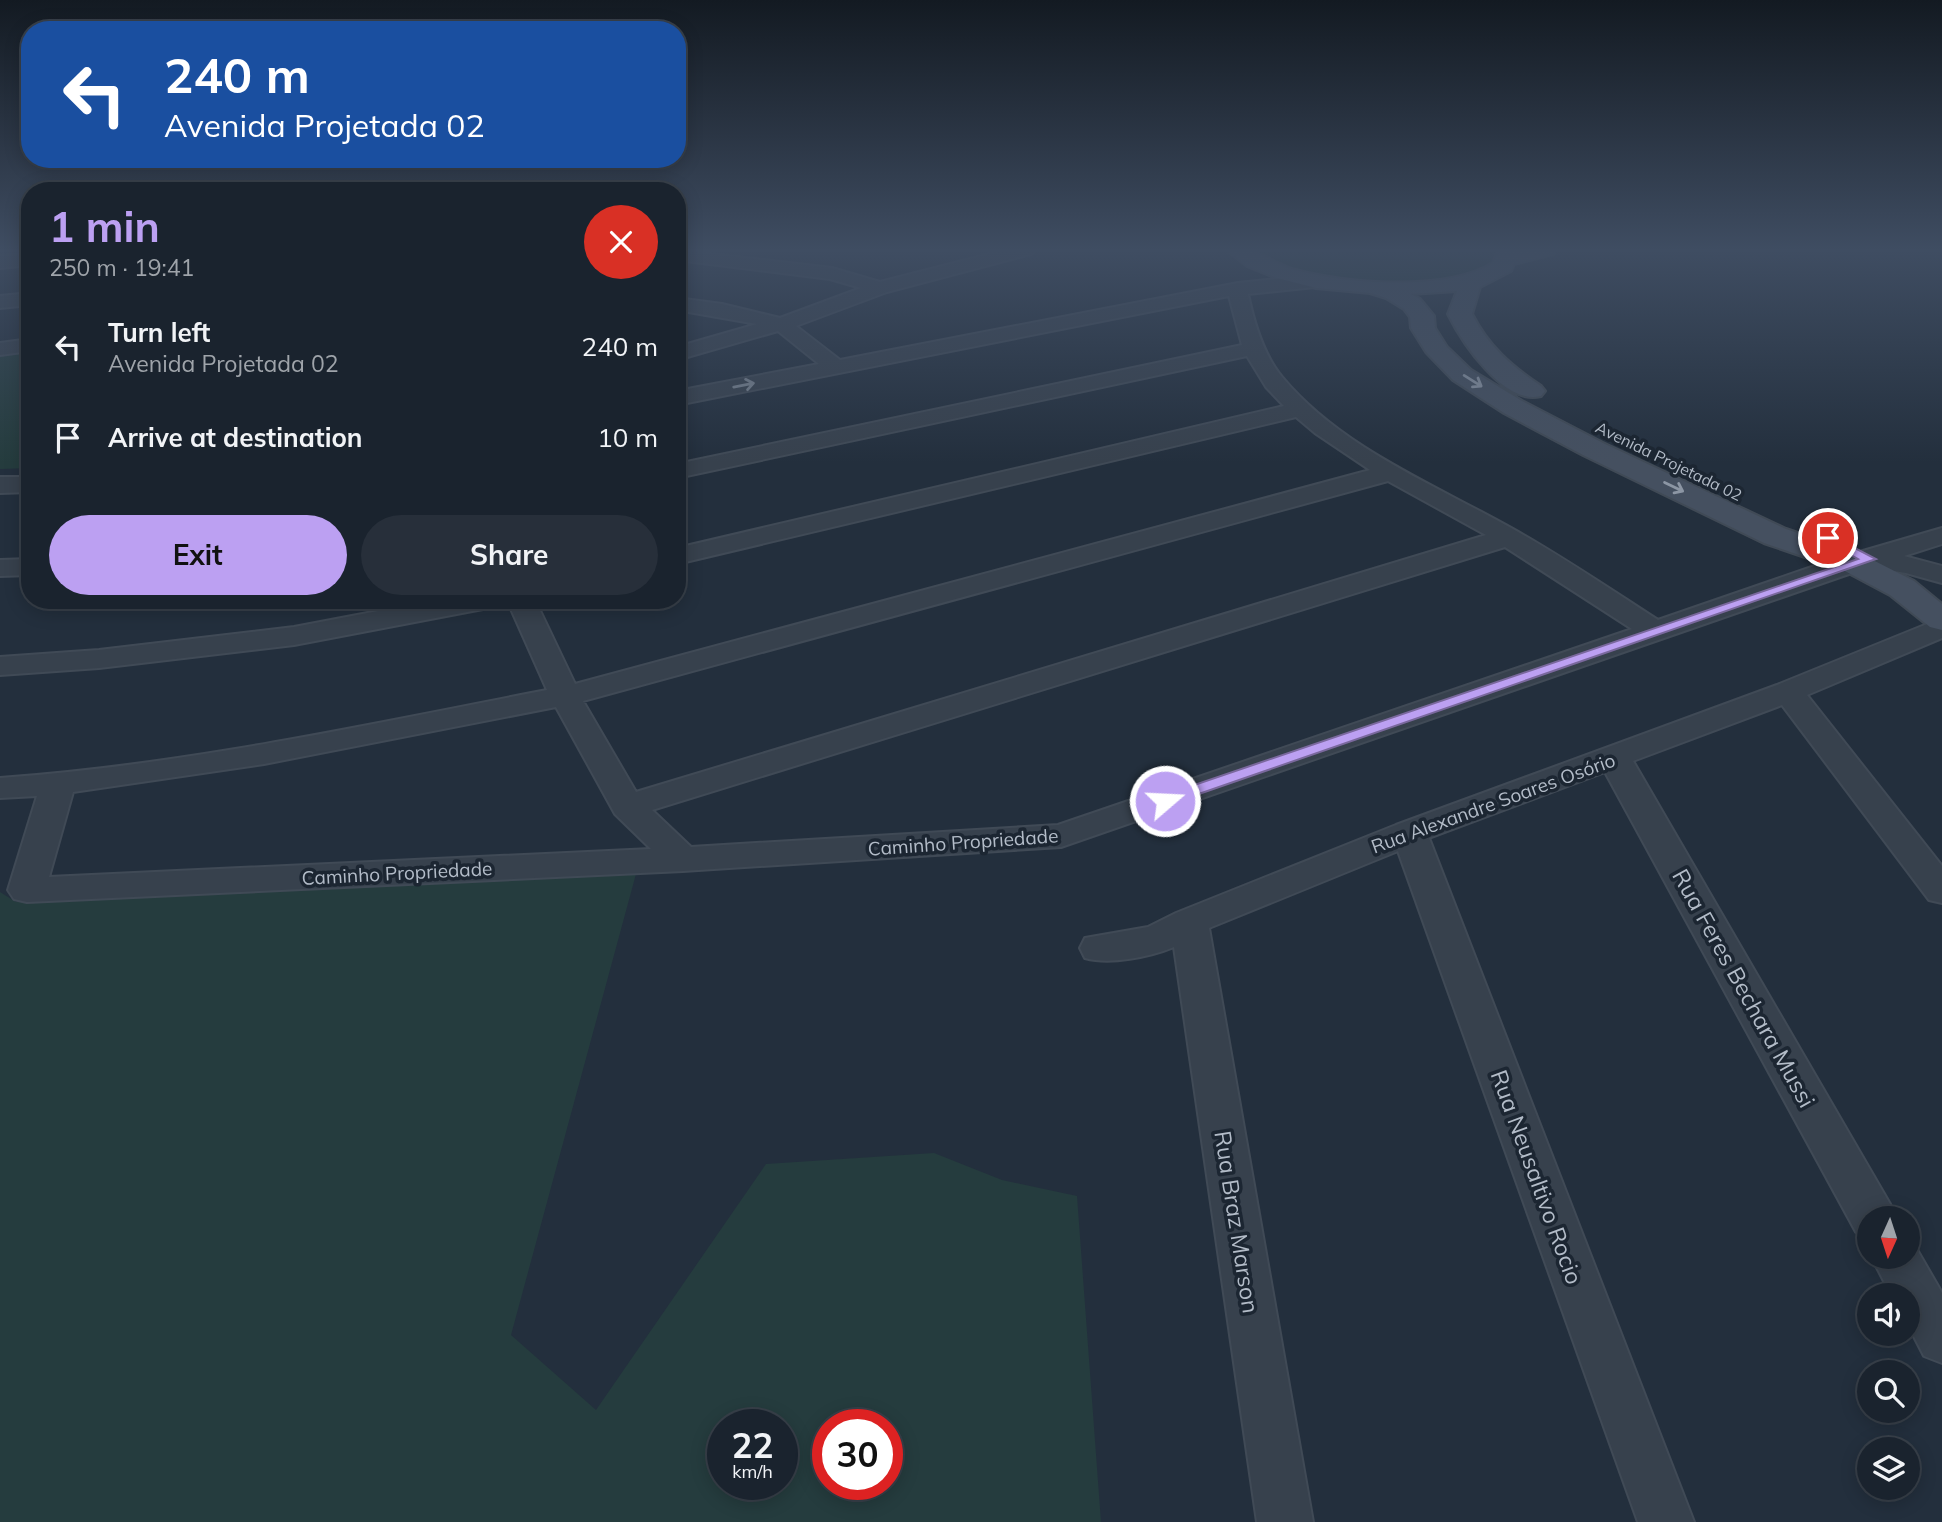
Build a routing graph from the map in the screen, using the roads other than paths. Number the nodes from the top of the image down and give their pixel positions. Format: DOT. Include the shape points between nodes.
graph roads {
  1 [pos="768,321"];
  2 [pos="789,321"];
  3 [pos="1075,321"];
  4 [pos="1245,321"];
  5 [pos="1422,321"];
  6 [pos="1463,321"];
  7 [pos="781,324"];
  8 [pos="21,346"];
  9 [pos="0,349"];
  10 [pos="1252,349"];
  11 [pos="686,351"];
  12 [pos="837,368"];
  13 [pos="686,396"];
  14 [pos="1300,409"];
  15 [pos="686,469"];
  16 [pos="1391,472"];
  17 [pos="21,484"];
  18 [pos="0,485"];
  19 [pos="1774,536"];
  20 [pos="1942,536"];
  21 [pos="1508,537"];
  22 [pos="686,554"];
  23 [pos="1862,561"];
  24 [pos="21,567"];
  25 [pos="0,568"];
  26 [pos="1942,575"];
  27 [pos="1808,578"];
  28 [pos="1942,593"];
  29 [pos="435,609"];
  30 [pos="526,609"];
  31 [pos="1942,620"];
  32 [pos="1942,628"];
  33 [pos="1656,631"];
  34 [pos="1942,649"];
  35 [pos="1886,652"];
  36 [pos="0,666"];
  37 [pos="1788,692"];
  38 [pos="565,696"];
  39 [pos="1614,758"];
  40 [pos="58,784"];
  41 [pos="0,788"];
  42 [pos="627,806"];
  43 [pos="1409,833"];
  44 [pos="683,859"];
  45 [pos="1942,891"];
  46 [pos="1189,922"];
  47 [pos="1098,948"];
  48 [pos="1866,1206"];
  49 [pos="1902,1269"];
  50 [pos="1942,1340"];
  51 [pos="1284,1522"];
  52 [pos="1666,1522"];
  1 -- 7 [label="street"];
  2 -- 7 [label="street"];
  3 -- 12 [label="street"];
  4 -- 10 [label="street"];
  5 -- 19 [label="street, Avenida Projetada 02, one-way" via="1438,352 1472,381 1593,449"];
  6 -- 23 [label="street, Avenida Projetada 02" via="1472,340 1499,371"];
  7 -- 11 [label="street"];
  7 -- 12 [label="street"];
  8 -- 9 [label="street"];
  10 -- 14 [label="street"];
  10 -- 15 [label="street"];
  13 -- 12 [label="street, one-way"];
  14 -- 16 [label="street"];
  14 -- 22 [label="street"];
  16 -- 21 [label="street"];
  16 -- 38 [label="street"];
  17 -- 18 [label="street"];
  19 -- 23 [label="street, Avenida Projetada 02"];
  19 -- 27 [label="street, Avenida Projetada 02" via="1807,564"];
  20 -- 23 [label="street, Caminho Propriedade"];
  21 -- 33 [label="street"];
  21 -- 42 [label="street"];
  23 -- 26 [label="street" via="1910,565"];
  23 -- 27 [label="street, Caminho Propriedade"];
  23 -- 28 [label="street, Avenida Projetada 02"];
  23 -- 31 [label="street, Avenida Projetada 02"];
  24 -- 25 [label="street"];
  27 -- 33 [label="street, Caminho Propriedade"];
  29 -- 36 [label="street" via="293,636"];
  30 -- 38 [label="street"];
  32 -- 35 [label="street, Rua Alexandre Soares Osório"];
  33 -- 44 [label="street, Caminho Propriedade" via="1061,836"];
  34 -- 35 [label="street, Rua Alexandre Soares Osório"];
  35 -- 37 [label="street, Rua Alexandre Soares Osório"];
  37 -- 39 [label="street, Rua Alexandre Soares Osório"];
  37 -- 45 [label="street"];
  38 -- 40 [label="street" via="264,754"];
  38 -- 42 [label="street"];
  39 -- 43 [label="street, Rua Alexandre Soares Osório"];
  39 -- 48 [label="street, Rua Feres Bechara Mussi"];
  40 -- 41 [label="street"];
  40 -- 44 [label="street, Caminho Propriedade" via="27,890"];
  42 -- 44 [label="street"];
  43 -- 46 [label="street, Rua Alexandre Soares Osório"];
  43 -- 52 [label="street, Rua Neusaltivo Rocio"];
  46 -- 47 [label="street, Rua Alexandre Soares Osório" via="1157,939"];
  46 -- 51 [label="street, Rua Braz Marson"];
  49 -- 50 [label="street"];
}
